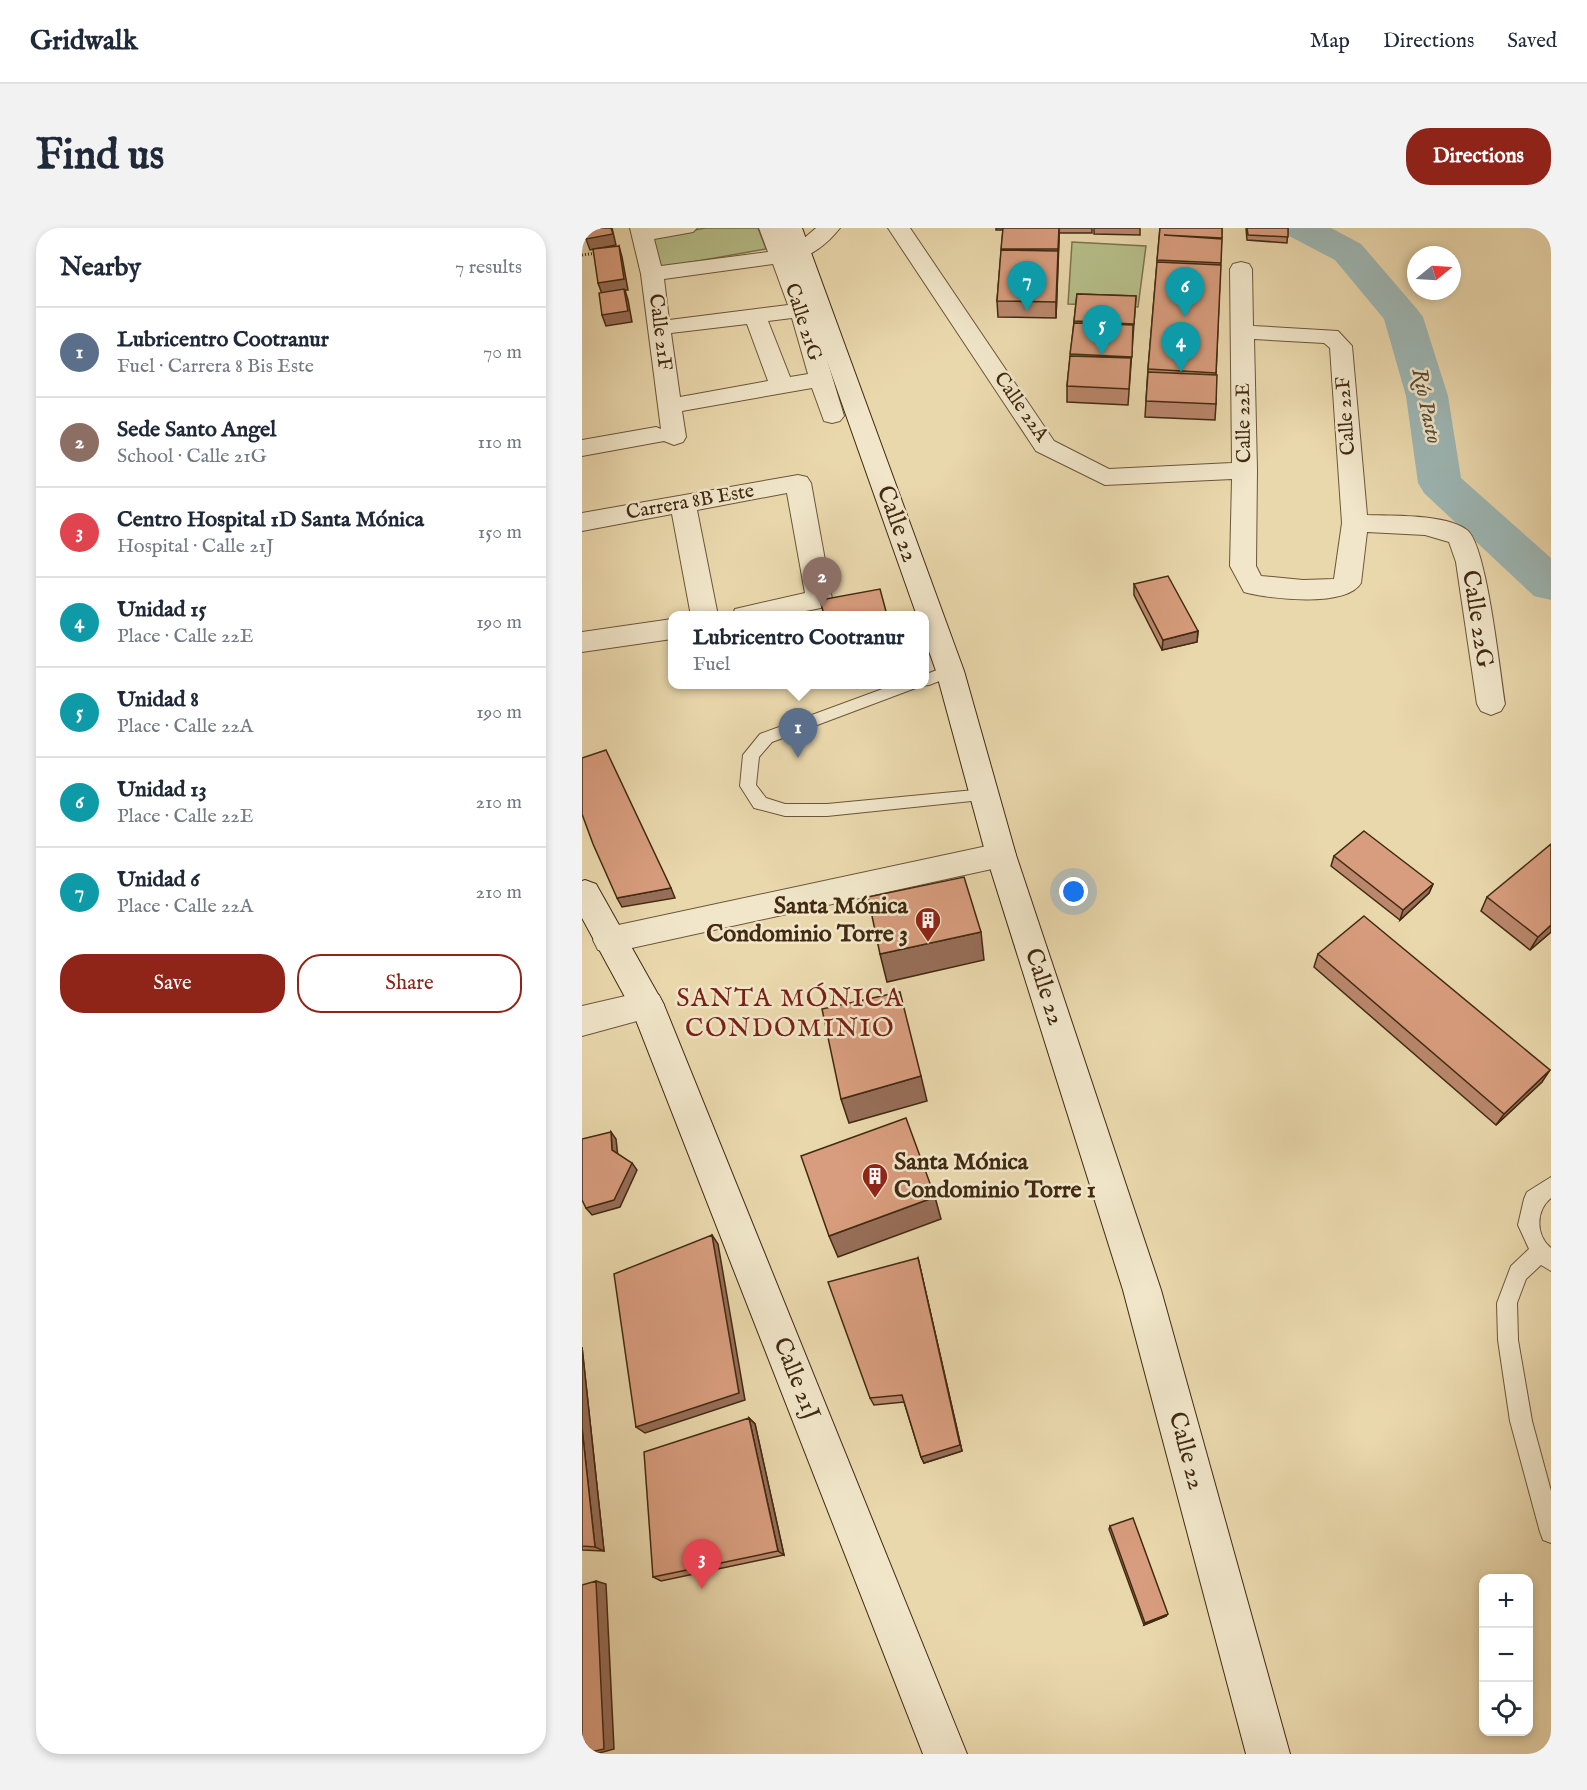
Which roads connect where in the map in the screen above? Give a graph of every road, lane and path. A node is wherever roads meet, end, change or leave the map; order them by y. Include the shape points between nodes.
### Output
1 (686, 228) edge
2 (770, 228) edge
3 (829, 228) edge
4 (899, 228) edge
5 (643, 236) edge
6 (790, 246) edge
7 (582, 255) edge
8 (1240, 269) dead end
9 (652, 274) junction
10 (801, 310) junction
11 (755, 316) junction
12 (659, 328) junction
13 (1242, 332) junction
14 (821, 379) junction
15 (781, 386) junction
16 (669, 406) junction
17 (832, 416) dead end
18 (582, 448) edge
19 (1245, 470) junction
20 (683, 504) junction
21 (582, 522) edge
22 (1355, 522) junction
23 (1344, 587) joint
24 (704, 611) edge
25 (764, 611) edge
26 (915, 611) edge
27 (668, 630) edge
28 (582, 642) edge
29 (929, 653) edge
30 (937, 676) edge
31 (900, 689) edge
32 (1491, 704) dead end
33 (985, 795) junction
34 (1002, 855) junction
35 (583, 890) edge
36 (609, 940) junction
37 (647, 1005) junction
38 (582, 1021) edge
39 (1551, 1186) edge
40 (1545, 1257) edge
41 (1551, 1532) edge
42 (945, 1754) edge
43 (1268, 1754) edge

1 - 5 street
2 - 6 street, Calle 21G
3 - 6 street
4 - 19 street, Calle 22A via 1045,446 1105,477
5 - 7 path
5 - 9 street, Calle 21F
6 - 9 street
6 - 10 street, Calle 21G
6 - 26 street, Calle 22
8 - 13 street, Calle 22E
9 - 12 street, Calle 21F
10 - 11 street
10 - 14 street, Calle 21G
11 - 12 street
11 - 15 street
12 - 16 street, Calle 21F
13 - 19 street, Calle 22E
13 - 22 street, Calle 22F via 1330,336 1341,346
14 - 15 street
14 - 17 street, Calle 21G
15 - 16 street
16 - 18 street, Calle 21F via 665,436
19 - 23 street, Calle 22E via 1243,566 1253,585 1328,590
20 - 21 street, Carrera 8B Este
20 - 24 street
20 - 25 street, Carrera 8B Este via 798,483 819,599
22 - 23 street, Calle 22F via 1348,583
22 - 32 street, Calle 22G via 1444,529 1458,536 1469,562
27 - 28 street
29 - 30 street, Calle 22
30 - 33 street, Calle 22
31 - 33 lane via 766,738 751,755 748,786 760,803 785,810 827,810
33 - 34 street, Calle 22
34 - 36 street
34 - 43 street, Calle 22 via 1142,1290
35 - 36 street, Calle 21J
36 - 37 street, Calle 21J
37 - 38 street
37 - 42 street, Calle 21J
39 - 40 lane via 1534,1199 1528,1225
40 - 41 lane via 1518,1273 1507,1303 1508,1340 1521,1421

